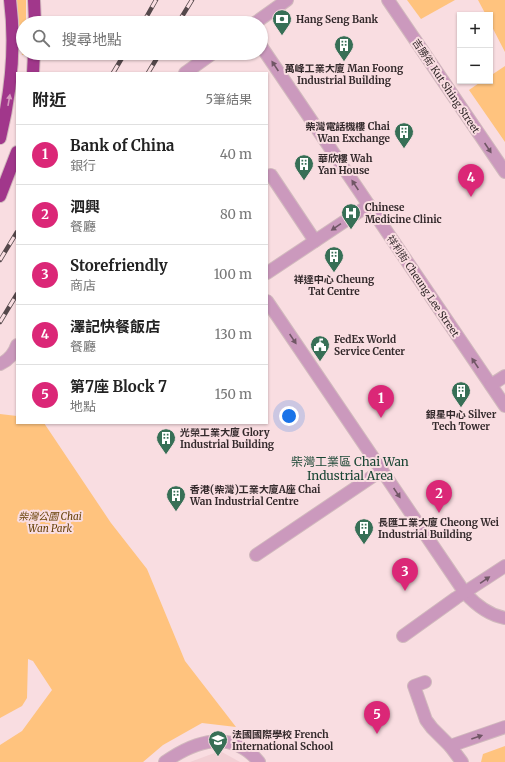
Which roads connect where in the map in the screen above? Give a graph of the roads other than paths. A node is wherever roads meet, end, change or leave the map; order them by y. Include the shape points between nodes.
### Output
1 (10, 0) edge
2 (34, 0) edge
3 (287, 0) edge
4 (388, 0) edge
5 (34, 16) edge
6 (265, 16) edge
7 (268, 56) edge
8 (34, 60) edge
9 (203, 60) edge
10 (33, 72) edge
11 (186, 72) edge
12 (0, 138) edge
13 (16, 155) edge
14 (505, 172) edge
15 (271, 175) dead end
16 (0, 196) edge
17 (369, 205) junction
18 (315, 241) junction
19 (268, 272) edge
20 (268, 306) edge
21 (16, 347) edge
22 (0, 364) edge
23 (505, 376) edge
24 (491, 386) junction
25 (505, 406) edge
26 (382, 470) junction
27 (256, 555) dead end
28 (505, 566) edge
29 (465, 593) junction
30 (503, 615) edge
31 (403, 636) dead end
32 (425, 682) dead end
33 (505, 727) edge
34 (450, 746) junction
35 (165, 762) edge
36 (259, 762) edge
37 (462, 762) edge

12 -> 1 highway via 12,73
2 - 5 highway
3 - 6 street
4 -> 14 street, 吉勝街 Kut Shing Street
17 -> 7 street, 祥利街 Cheung Lee Street
8 - 10 highway
9 - 11 street
13 - 16 highway
15 - 18 street
17 -> 18 street
24 -> 17 street, 祥利街 Cheung Lee Street
18 - 19 street
20 -> 26 street
21 - 22 street via 9,359
23 - 24 street
24 - 25 street, 祥利街 Cheung Lee Street
26 - 27 street
26 -> 29 street
29 -> 28 street
29 - 30 street via 487,612
29 - 31 street
32 - 34 street via 414,686 422,712 432,728
34 -> 33 street
34 - 37 street
35 - 36 street via 190,747 222,741 238,744

